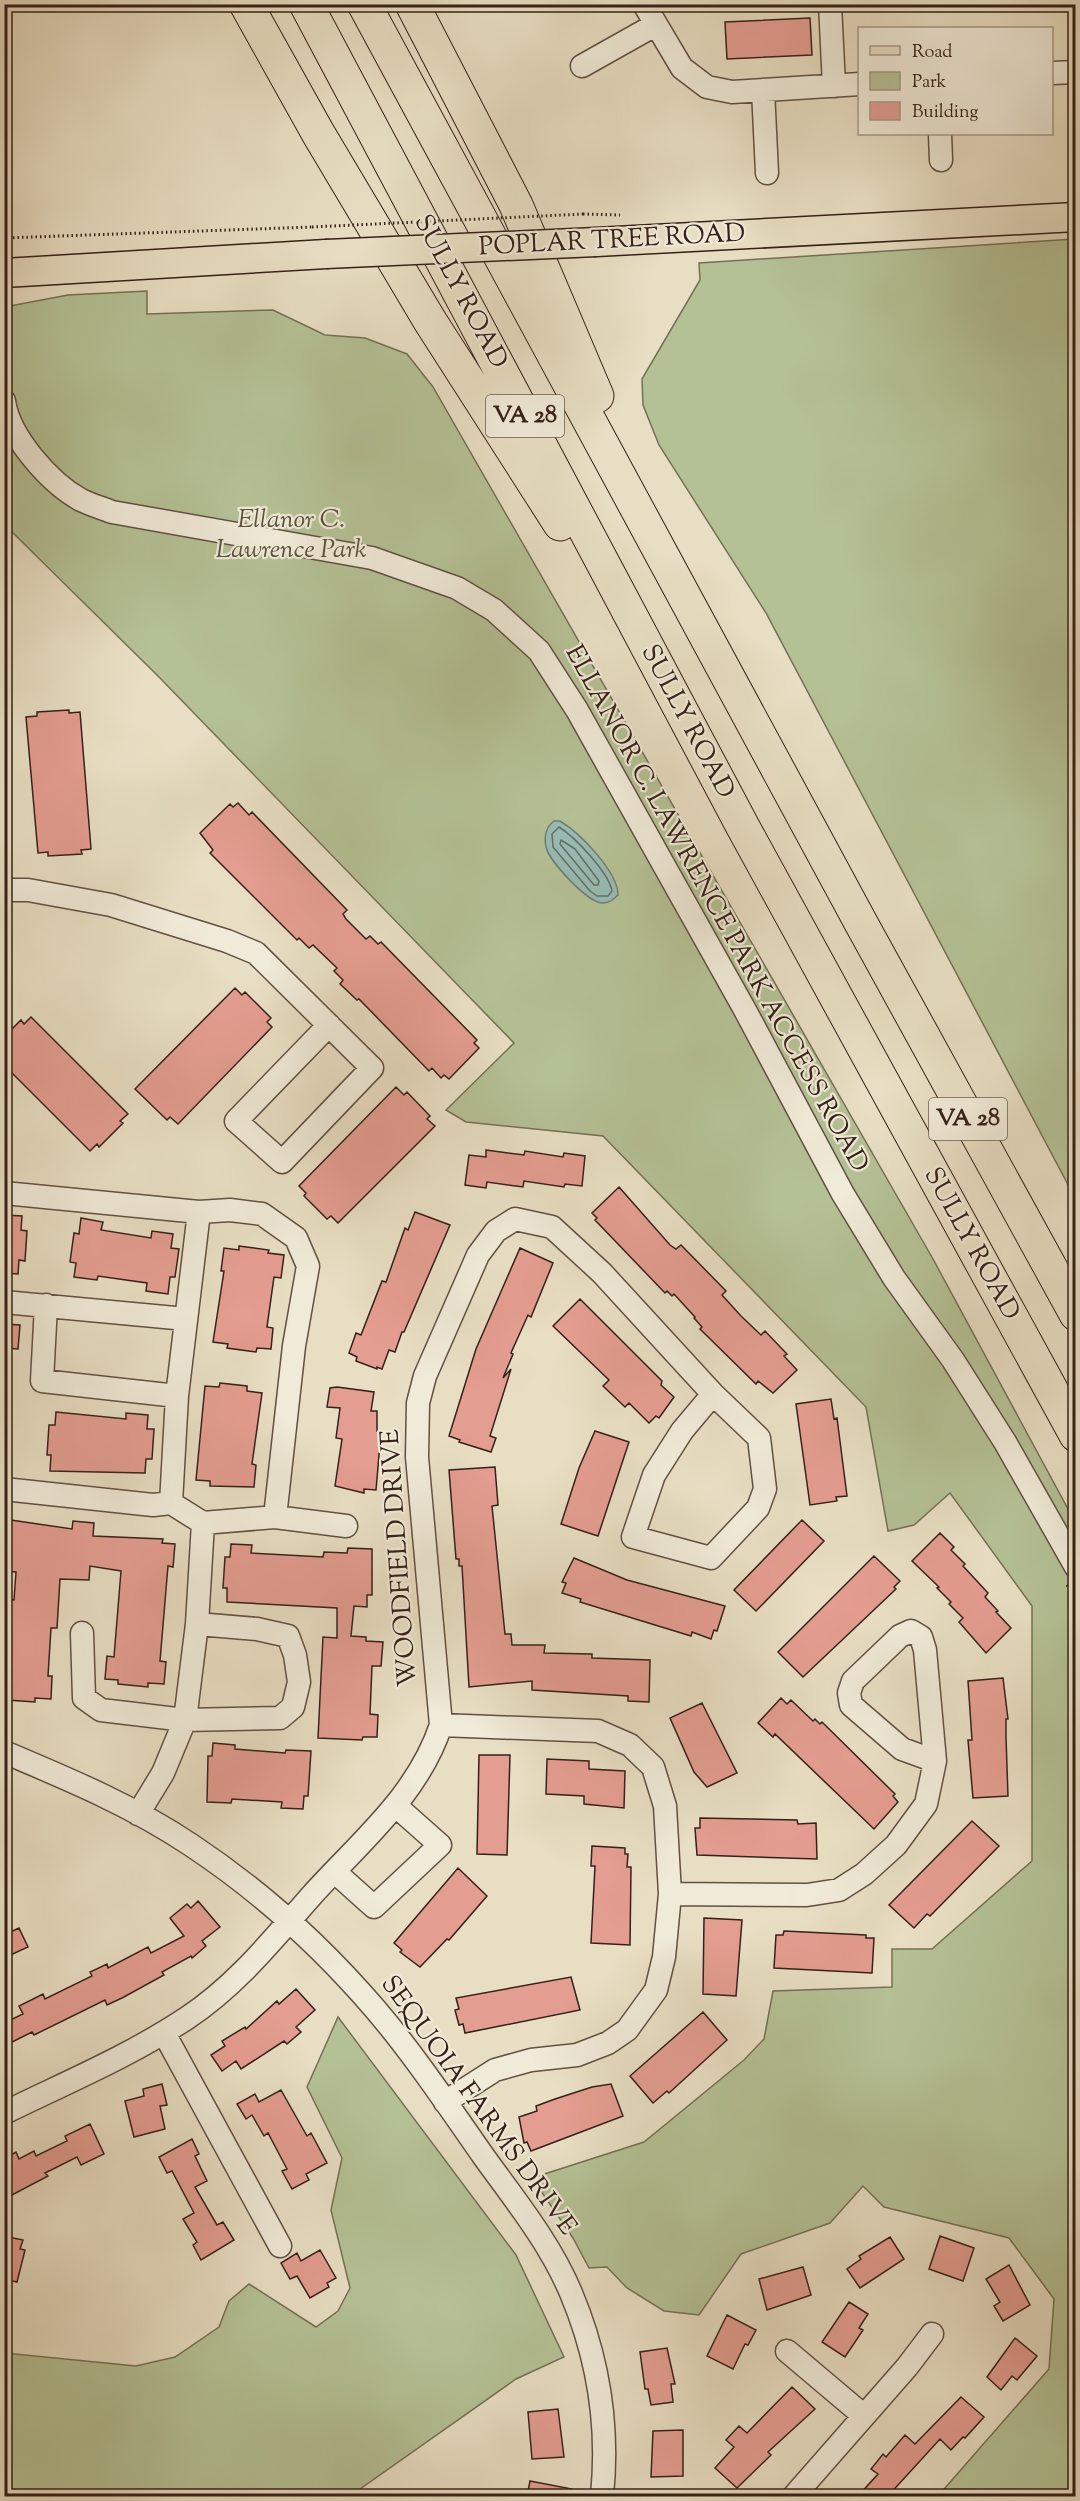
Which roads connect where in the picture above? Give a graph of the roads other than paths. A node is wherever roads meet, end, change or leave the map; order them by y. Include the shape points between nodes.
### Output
1 (246, 4) edge
2 (306, 4) edge
3 (364, 4) edge
4 (412, 4) edge
5 (644, 4) edge
6 (830, 4) edge
7 (655, 24) junction
8 (582, 66) dead end
9 (1076, 72) edge
10 (1053, 73) edge
11 (858, 84) edge
12 (834, 86) junction
13 (763, 90) junction
14 (940, 135) edge
15 (941, 160) dead end
16 (767, 172) dead end
17 (1076, 217) edge
18 (4, 273) edge
19 (4, 401) edge
20 (731, 683) junction
21 (743, 827) junction
22 (4, 890) edge
23 (329, 1025) junction
24 (4, 1193) edge
25 (199, 1212) junction
26 (4, 1302) edge
27 (46, 1305) junction
28 (1076, 1314) edge
29 (186, 1319) junction
30 (713, 1394) junction
31 (177, 1396) junction
32 (1076, 1435) edge
33 (4, 1489) edge
34 (171, 1503) junction
35 (275, 1517) junction
36 (203, 1523) junction
37 (346, 1526) dead end
38 (1070, 1574) edge
39 (196, 1624) junction
40 (82, 1634) dead end
41 (185, 1720) junction
42 (441, 1725) junction
43 (4, 1752) edge
44 (935, 1761) junction
45 (396, 1806) junction
46 (138, 1814) junction
47 (335, 1872) junction
48 (670, 1894) junction
49 (290, 1922) junction
50 (164, 2033) junction
51 (445, 2102) junction
52 (4, 2113) edge
53 (280, 2246) dead end
54 (932, 2334) dead end
55 (787, 2351) dead end
56 (864, 2416) junction
57 (602, 2496) edge
58 (794, 2496) edge

1 - 21 highway via 430,321 536,484
2 - 21 highway, SULLY ROAD / VA 28
3 - 20 highway, SULLY ROAD / VA 28
4 - 20 highway via 516,206 613,434
5 - 7 street
6 - 12 street
7 - 8 street
7 - 13 street via 675,59 698,82 732,92
9 - 10 street
11 - 12 street
12 - 13 street
13 - 16 street
14 - 15 street
17 - 18 main road, POPLAR TREE ROAD, bridge
19 - 38 street, ELLANOR C. LAWRENCE PARK ACCESS ROAD via 31,455 42,469 81,500 112,512 372,558 410,570 457,588 494,610 539,651 578,710 843,1194 894,1278 1005,1442
20 - 28 highway, SULLY ROAD / VA 28
21 - 32 highway, SULLY ROAD / VA 28
22 - 23 street via 28,890 111,905 237,945 256,953
23 - 23 street via 236,1121 282,1162 372,1068
24 - 25 street
25 - 29 street
25 - 35 street via 230,1210 262,1215 296,1238 308,1266 294,1346
26 - 27 street
27 - 29 street
27 - 31 street via 42,1381
29 - 31 street
30 - 30 street, WOODFIELD DRIVE via 682,1431 654,1475 633,1537 711,1558 759,1508 765,1489 759,1438
30 - 42 street, WOODFIELD DRIVE via 602,1272 552,1227 515,1218 496,1231 478,1255 425,1376 418,1403 417,1457
31 - 34 street
33 - 34 street via 153,1505
34 - 36 street
35 - 36 street
35 - 37 street
36 - 39 street
39 - 41 street
39 - 41 street via 288,1636 299,1682 293,1707 280,1718
40 - 41 street via 84,1698 101,1710
41 - 46 street via 163,1773
42 - 45 street, WOODFIELD DRIVE via 432,1752
42 - 48 street via 598,1731 630,1745 653,1767 665,1806
43 - 46 street, SEQUOIA FARMS DRIVE
44 - 44 street via 902,1749 851,1705 853,1681 900,1636 911,1631 921,1637 925,1650
44 - 48 street via 926,1804 896,1845 839,1890 807,1895
45 - 47 street, WOODFIELD DRIVE
45 - 47 street via 440,1845 374,1907
46 - 49 street, SEQUOIA FARMS DRIVE via 191,1845
47 - 49 street, WOODFIELD DRIVE
48 - 51 street via 664,1957 656,1990 627,2030 578,2055 531,2060 495,2070
49 - 50 street, WOODFIELD DRIVE via 217,1996
49 - 51 street, SEQUOIA FARMS DRIVE via 377,2011
50 - 52 street, WOODFIELD DRIVE
50 - 53 street
51 - 57 street, SEQUOIA FARMS DRIVE via 544,2241 571,2292 594,2362 601,2402
54 - 56 street
55 - 56 street
56 - 58 street

